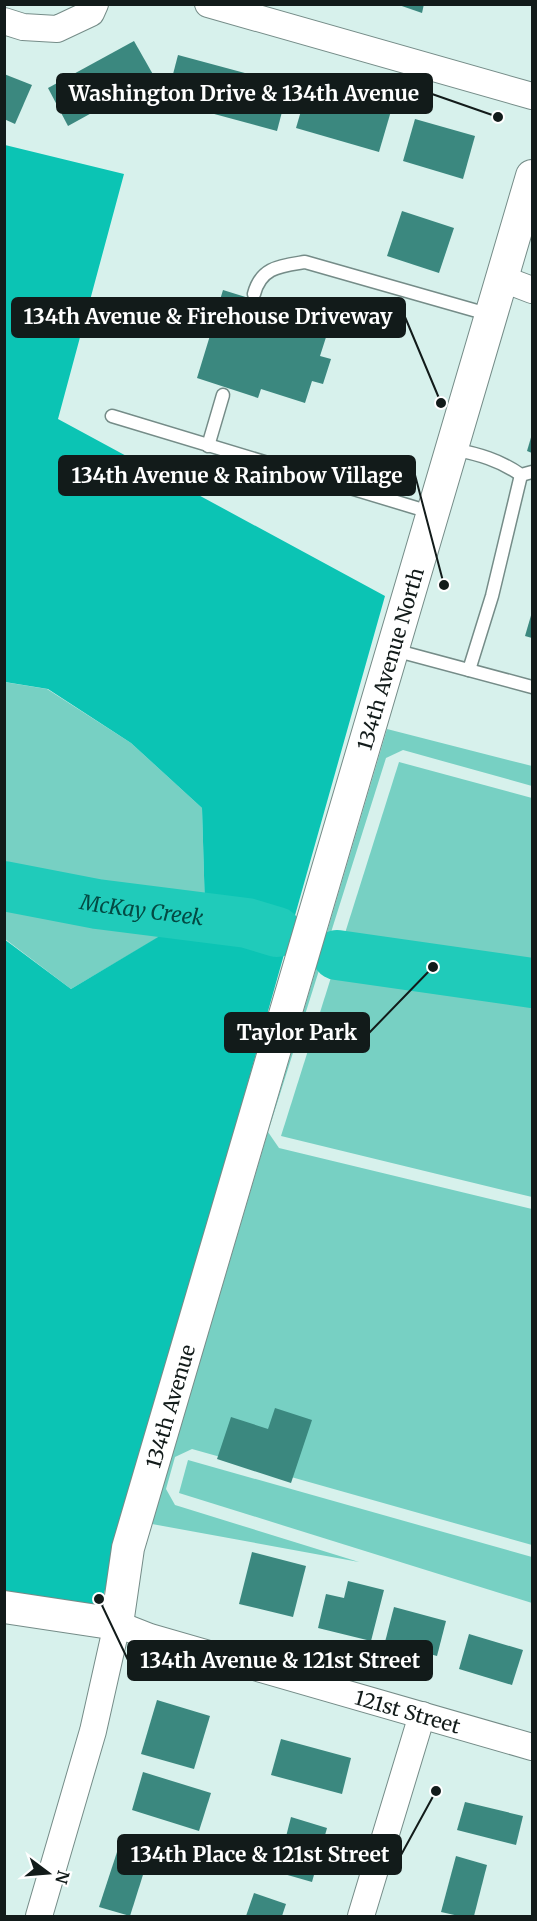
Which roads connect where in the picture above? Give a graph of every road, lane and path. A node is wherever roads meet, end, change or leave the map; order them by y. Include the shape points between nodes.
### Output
1 (96, 4) edge
2 (208, 4) edge
3 (4, 21) edge
4 (532, 96) edge
5 (532, 176) edge
6 (503, 279) junction
7 (532, 290) edge
8 (254, 294) dead end
9 (492, 315) junction
10 (223, 395) dead end
11 (112, 416) dead end
12 (208, 446) junction
13 (453, 449) junction
14 (527, 474) edge
15 (434, 513) junction
16 (394, 650) junction
17 (469, 670) junction
18 (532, 687) edge
19 (321, 900) joint
20 (4, 1606) edge
21 (117, 1624) junction
22 (422, 1715) junction
23 (532, 1747) edge
24 (39, 1917) edge
25 (362, 1917) edge

1 - 3 street via 91,13 57,29 23,27
2 - 4 street
5 - 6 street, 134th Avenue North
6 - 7 street
6 - 9 street, 134th Avenue North
8 - 9 lane via 265,273 304,262
9 - 13 street, 134th Avenue North
10 - 12 lane
11 - 12 lane
12 - 15 lane
13 - 14 lane via 483,455
13 - 15 street, 134th Avenue North
14 - 17 lane
15 - 16 street, 134th Avenue North
16 - 17 lane
16 - 19 street, 134th Avenue North
17 - 18 lane
19 - 21 street, 134th Avenue via 128,1548
20 - 21 street, 121st Street
21 - 22 street, 121st Street via 150,1637
21 - 24 street, 134th Avenue via 93,1731
22 - 23 street, 121st Street
22 - 25 street

